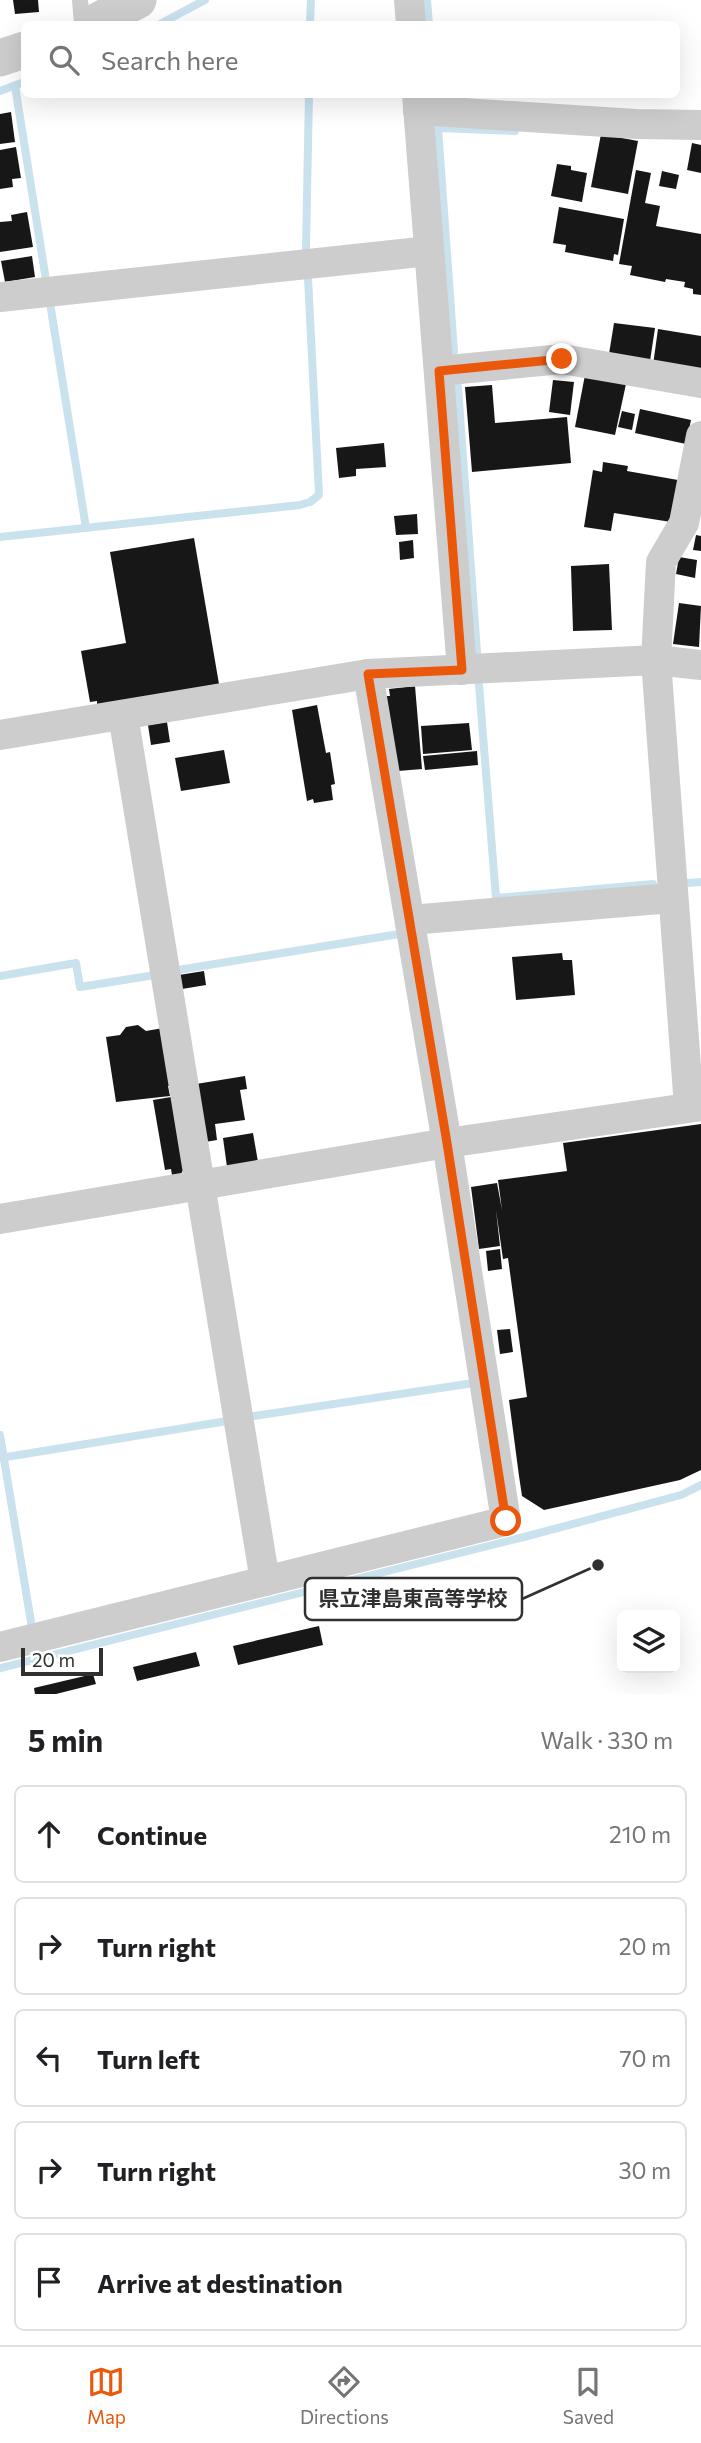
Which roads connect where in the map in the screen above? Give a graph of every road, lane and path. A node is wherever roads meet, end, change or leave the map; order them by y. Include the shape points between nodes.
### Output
1 (80, 0) edge
2 (138, 0) edge
3 (410, 0) edge
4 (82, 21) edge
5 (98, 21) edge
6 (411, 21) edge
7 (21, 51) edge
8 (0, 58) edge
9 (417, 102) edge
10 (701, 125) edge
11 (429, 251) junction
12 (0, 297) edge
13 (439, 371) junction
14 (701, 383) edge
15 (701, 437) edge
16 (656, 660) junction
17 (701, 665) edge
18 (462, 670) junction
19 (368, 674) junction
20 (124, 715) junction
21 (0, 735) edge
22 (673, 898) junction
23 (410, 920) junction
24 (695, 1106) edge
25 (447, 1143) junction
26 (200, 1186) junction
27 (0, 1219) edge
28 (265, 1581) junction
29 (0, 1647) edge

1 - 4 lane
2 - 5 street
3 - 6 street
7 - 8 street
9 - 10 street via 636,124
9 - 11 street
11 - 12 street
11 - 13 street
13 - 14 street via 562,359
13 - 18 street
15 - 16 street via 684,523 661,562
16 - 17 street
16 - 18 street
16 - 22 street
18 - 19 street
19 - 20 street
19 - 23 street
20 - 21 street
20 - 26 street
22 - 23 street
22 - 24 street
23 - 25 street
24 - 25 street
25 - 26 street
25 - 28 street via 506,1521
26 - 27 street
26 - 28 street
28 - 29 street

